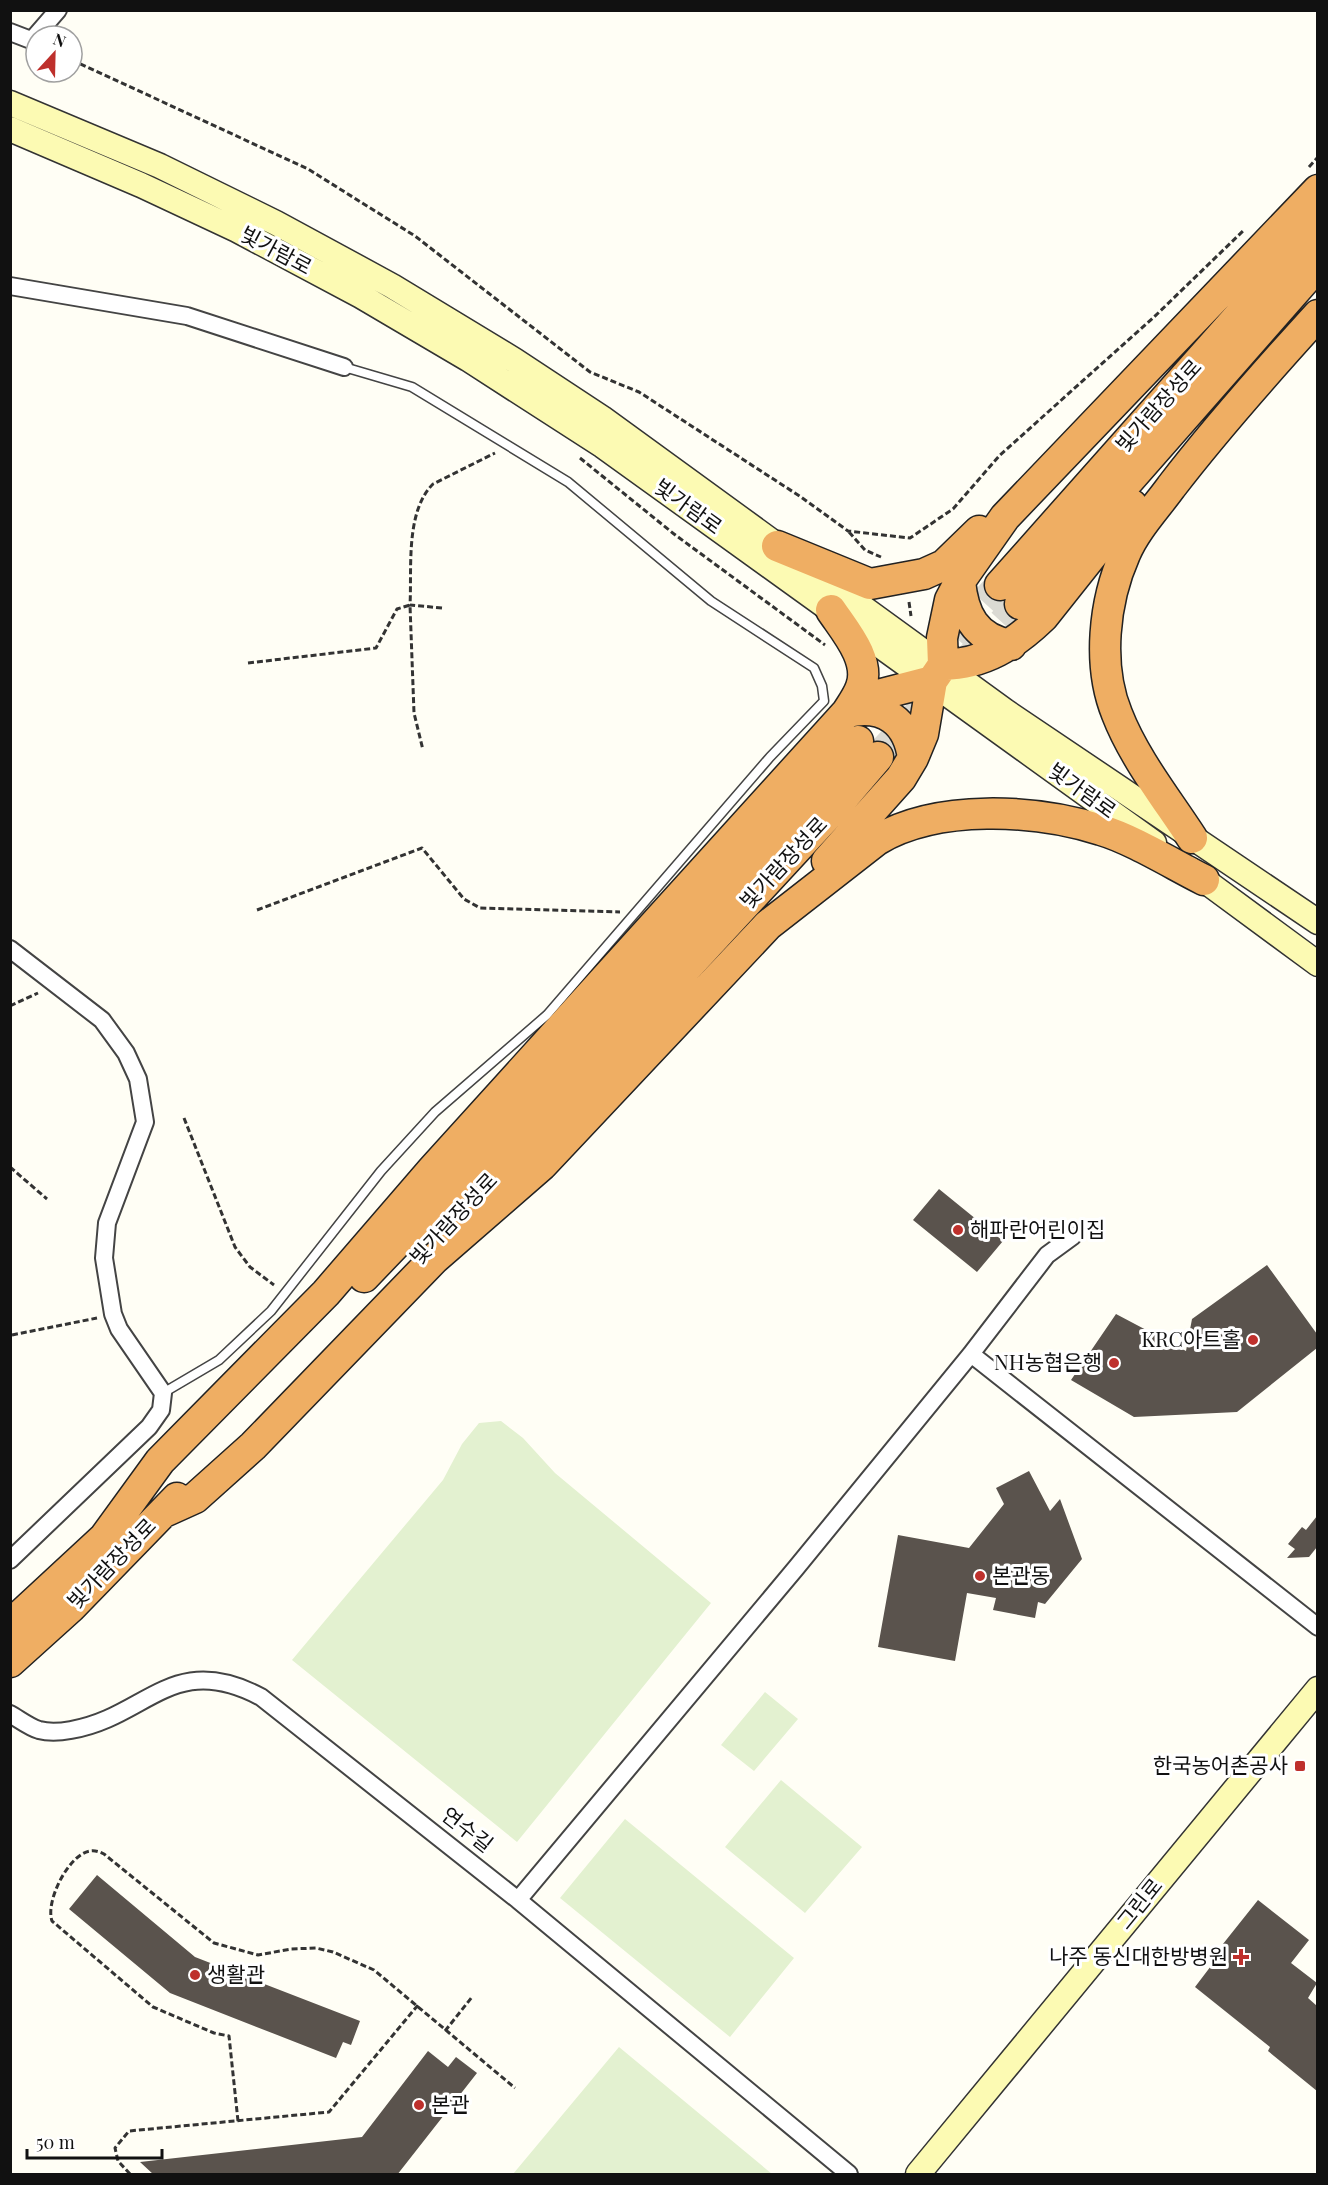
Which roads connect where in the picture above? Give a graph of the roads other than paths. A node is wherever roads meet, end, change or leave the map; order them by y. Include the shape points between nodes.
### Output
1 (58, 10) edge
2 (47, 24) edge
3 (10, 103) edge
4 (10, 129) edge
5 (1313, 179) edge
6 (1317, 227) edge
7 (1317, 265) edge
8 (10, 286) edge
9 (1317, 315) edge
10 (344, 367) joint
11 (1209, 438) junction
12 (1005, 517) junction
13 (777, 546) junction
14 (960, 581) junction
15 (831, 610) junction
16 (1011, 645) junction
17 (938, 673) junction
18 (847, 712) junction
19 (914, 758) junction
20 (1192, 838) junction
21 (1204, 880) junction
22 (1317, 922) edge
23 (768, 925) junction
24 (10, 950) edge
25 (1317, 964) edge
26 (1073, 1236) dead end
27 (971, 1354) junction
28 (163, 1393) junction
29 (164, 1512) junction
30 (104, 1538) junction
31 (10, 1560) edge
32 (10, 1624) edge
33 (1317, 1627) edge
34 (10, 1662) edge
35 (1317, 1689) edge
36 (10, 1714) edge
37 (518, 1900) junction
38 (849, 2175) edge
39 (918, 2175) edge

1 - 2 street
3 - 13 main road, 빛가람로 via 160,166 392,286 602,418
4 - 15 main road, 빛가람로 via 141,184 361,296 603,446
5 - 12 highway
6 - 7 highway, 빛가람장성로 via 1010,595
8 - 10 street via 187,316
9 - 11 highway
10 - 28 lane via 412,387 568,482 711,601 814,668 824,701 770,757 547,1014 435,1112 381,1171 284,1295 219,1360
11 - 16 highway via 1129,507 1043,617
11 - 20 highway via 1125,553 1104,631 1116,712 1134,748
12 - 13 highway via 987,524 944,565 906,578 870,584
12 - 14 highway
13 - 17 main road, 빛가람로 via 904,638
14 - 16 highway via 966,613 975,627 996,642
14 - 17 highway via 944,623
15 - 17 main road, 빛가람로
15 - 18 highway via 859,656 864,674
16 - 17 highway via 997,654
17 - 18 highway via 878,695
17 - 19 highway
17 - 20 main road, 빛가람로
17 - 21 main road, 빛가람로
18 - 19 highway via 866,708 891,717 908,735
18 - 30 highway via 433,1169 326,1293 160,1461
19 - 23 highway via 901,778
20 - 22 main road, 빛가람로
21 - 23 highway via 1102,830 1034,816 955,814 893,831 876,840
21 - 25 main road, 빛가람로
23 - 29 highway via 542,1165 434,1260 253,1446 195,1498
24 - 28 street via 102,1020 126,1053 138,1079 145,1122 107,1223 104,1258 119,1329
26 - 27 street via 1047,1255
27 - 33 street
27 - 37 street
28 - 31 street via 161,1410 149,1427
29 - 30 highway, 빛가람장성로 via 219,1454 272,1407 514,1155 837,805 868,749 343,1300
29 - 34 highway, 빛가람장성로 via 71,1607
30 - 32 highway, 빛가람장성로
35 - 39 main road, 그린로
36 - 37 street, 연수길 via 37,1729 54,1732 96,1724 162,1689 188,1681 243,1687 261,1697
37 - 38 street, 연수길

